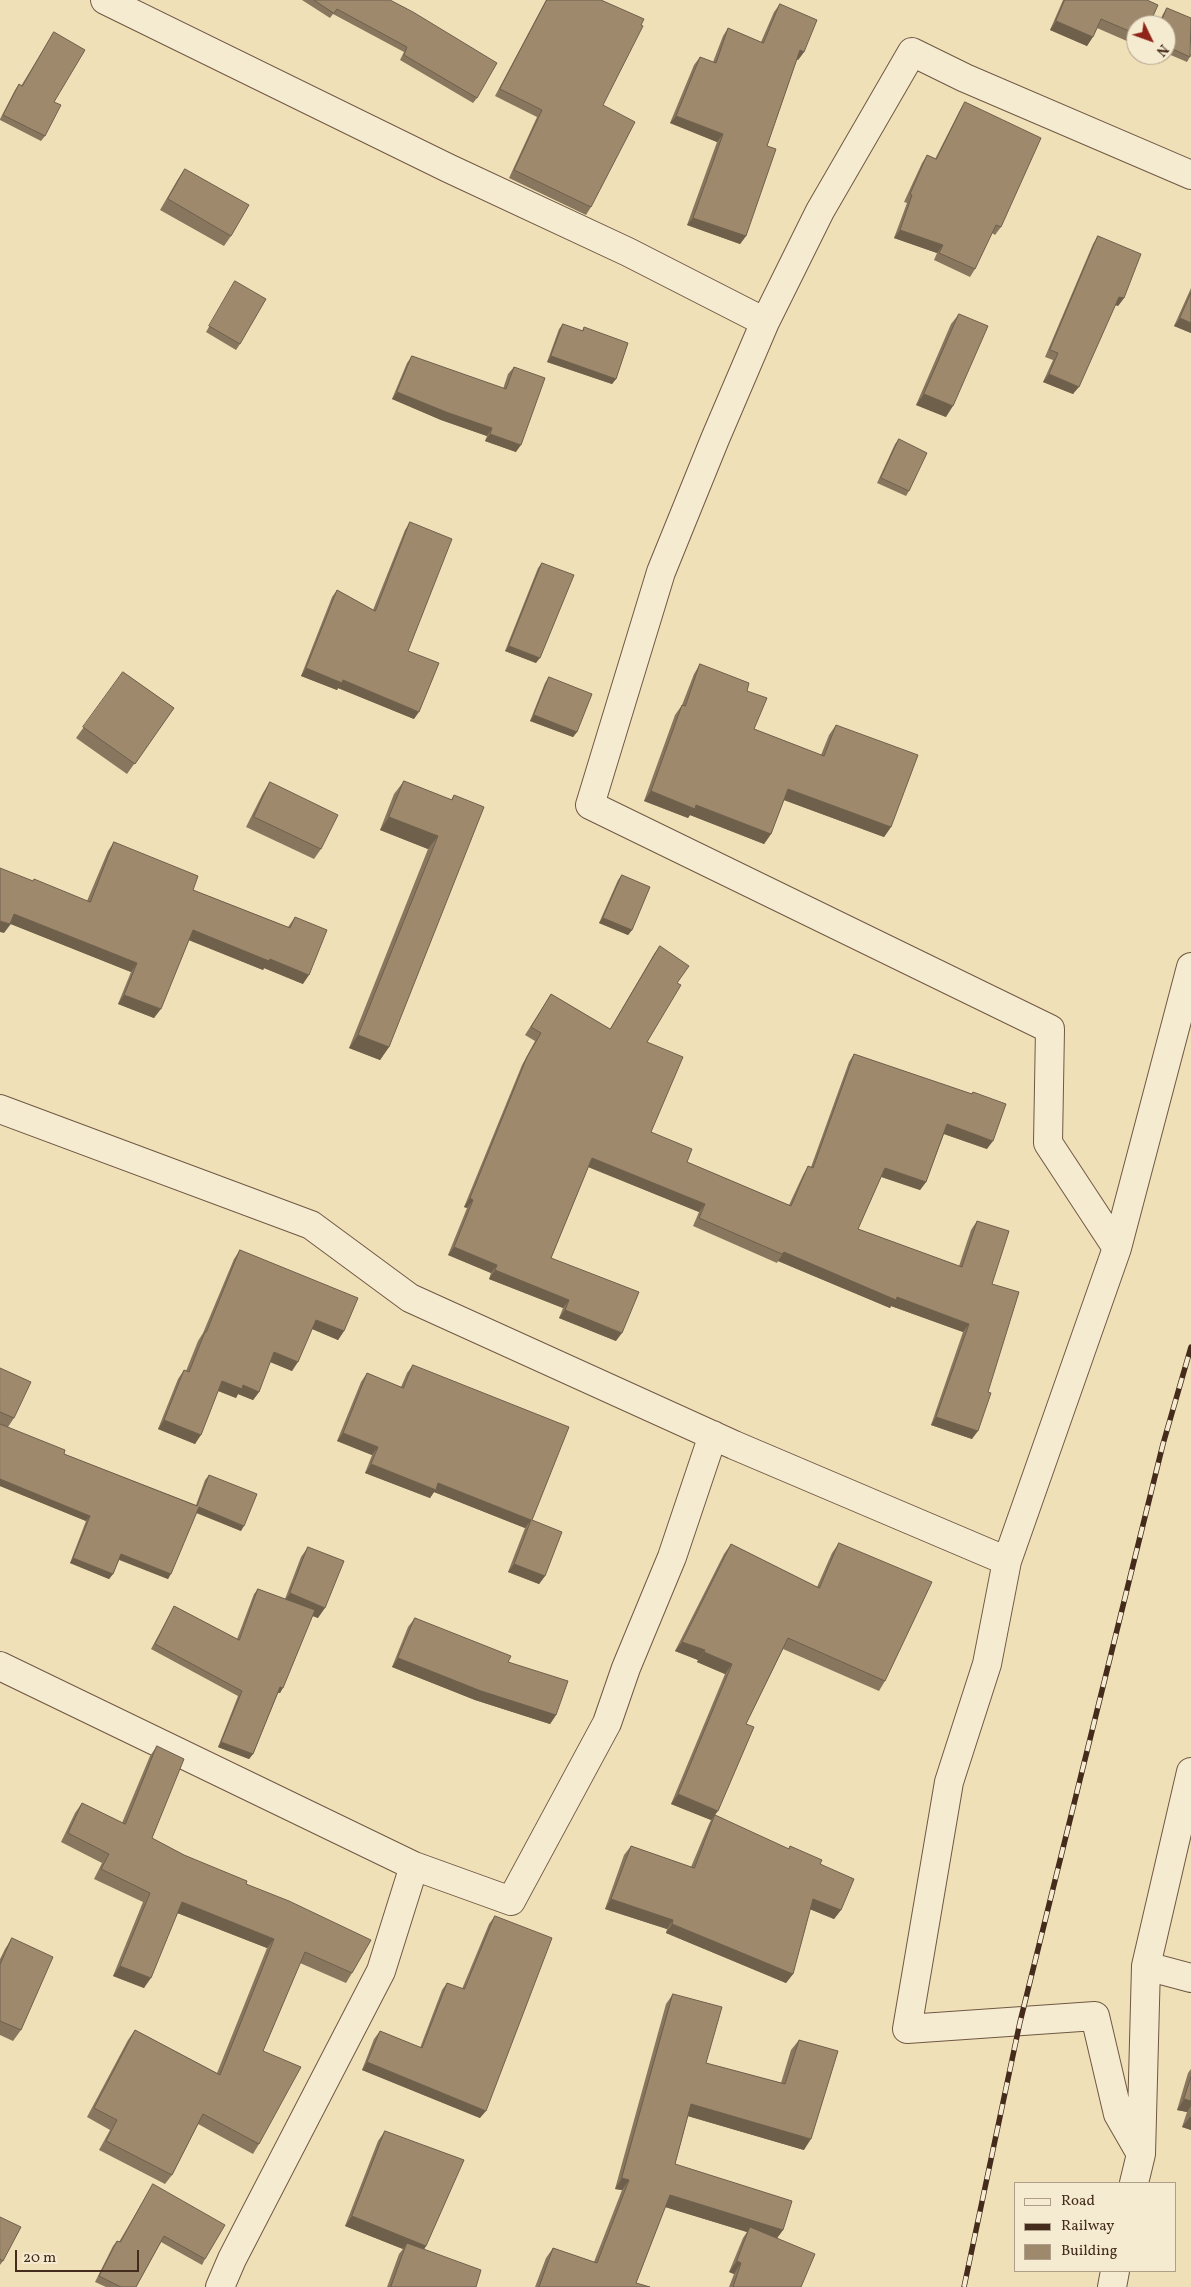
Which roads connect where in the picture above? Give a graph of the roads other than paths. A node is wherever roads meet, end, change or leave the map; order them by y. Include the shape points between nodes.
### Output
1 (105, 0) edge
2 (1191, 175) edge
3 (765, 322) junction
4 (1191, 967) edge
5 (0, 1110) edge
6 (1117, 1248) junction
7 (713, 1435) junction
8 (1007, 1561) junction
9 (0, 1666) edge
10 (1191, 1772) edge
11 (414, 1866) junction
12 (1146, 1966) junction
13 (1191, 1978) edge
14 (1140, 2154) junction
15 (1134, 2182) edge
16 (1115, 2272) edge
17 (220, 2287) edge
18 (1112, 2287) edge

1 - 3 street via 439,164 628,252
2 - 3 street via 912,52 820,211
3 - 6 street via 661,572 590,805 1050,1029 1048,1142
4 - 6 street
5 - 7 street via 311,1225 410,1298
6 - 8 street
7 - 8 street
7 - 11 street via 672,1557 626,1668 608,1723 511,1901
8 - 14 street via 987,1664 949,1782 907,2029 1095,2016 1118,2114
9 - 11 street
10 - 12 street
11 - 17 street via 381,1971
12 - 13 street
12 - 14 street
14 - 15 street
16 - 18 street

